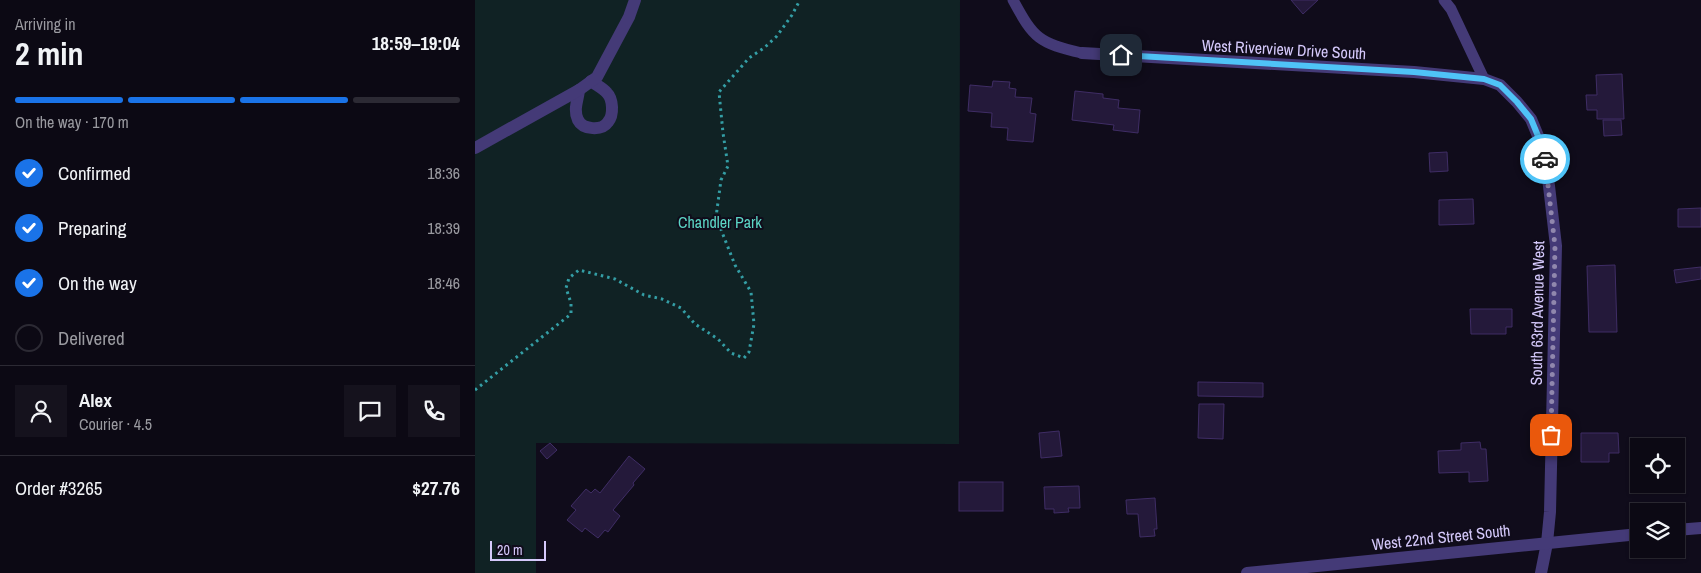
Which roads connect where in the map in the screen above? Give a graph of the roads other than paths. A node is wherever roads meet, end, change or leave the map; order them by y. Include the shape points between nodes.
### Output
1 (635, 0) edge
2 (1013, 0) edge
3 (1444, 0) edge
4 (1082, 53) joint
5 (1484, 79) junction
6 (591, 81) junction
7 (579, 90) junction
8 (475, 148) edge
9 (1701, 528) edge
10 (1685, 529) edge
11 (1630, 535) edge
12 (1547, 543) junction
13 (1247, 573) edge
14 (1541, 573) edge

1 - 6 street via 606,62
2 - 4 lane via 1028,28 1039,38 1053,46
3 - 5 lane
4 - 5 street, West Riverview Drive South
5 - 12 street, South 63rd Avenue West via 1500,85 1531,119 1543,148 1549,186 1555,246
6 - 7 street
6 - 7 street via 607,92 611,100 609,122 604,126 592,129 578,120 575,107
7 - 8 street
9 - 10 street
11 - 12 street, West 22nd Street South
12 - 13 street, West 22nd Street South
12 - 14 street, South 63rd Avenue West

